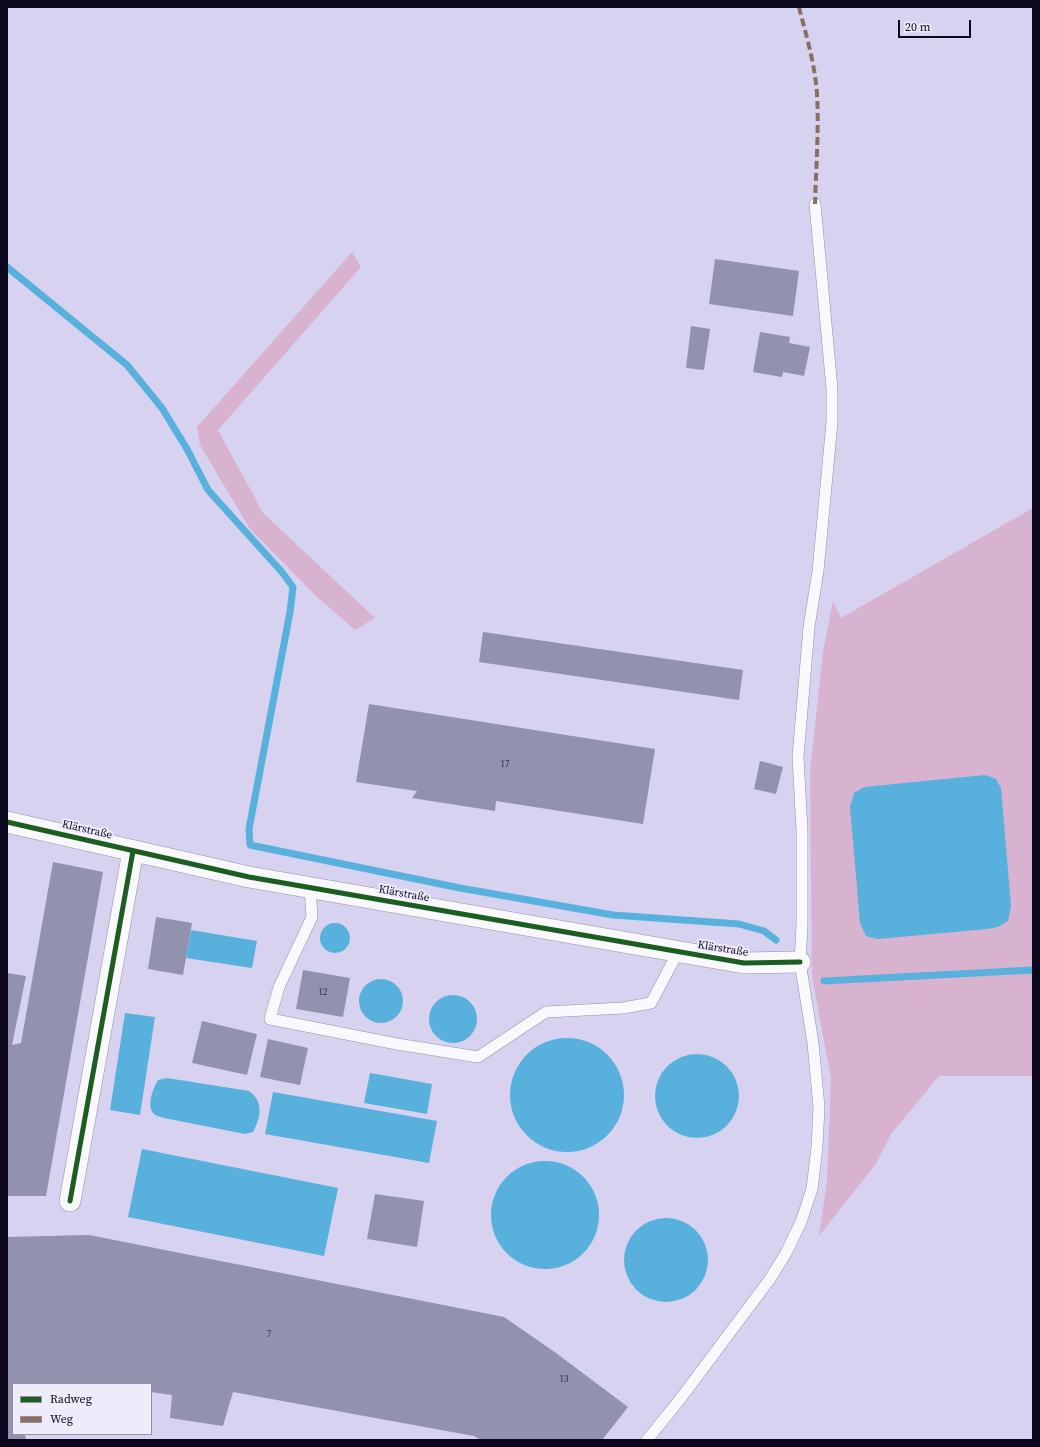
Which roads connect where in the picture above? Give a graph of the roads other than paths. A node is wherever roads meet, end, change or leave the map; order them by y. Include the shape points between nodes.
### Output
1 (815, 204) dead end
2 (7, 822) edge
3 (133, 851) junction
4 (310, 888) junction
5 (678, 952) junction
6 (800, 962) junction
7 (70, 1201) dead end
8 (647, 1440) edge

1 - 6 lane via 832,389 832,422 818,571 809,626 798,757 802,831
2 - 3 street, Klärstraße
3 - 4 street, Klärstraße
3 - 7 street
4 - 5 street, Klärstraße
4 - 5 lane via 312,917 279,987 270,1019 397,1044 478,1057 546,1012 623,1008 651,1003
5 - 6 street, Klärstraße via 744,963
6 - 8 lane via 813,1042 819,1106 812,1189 801,1222 770,1279

